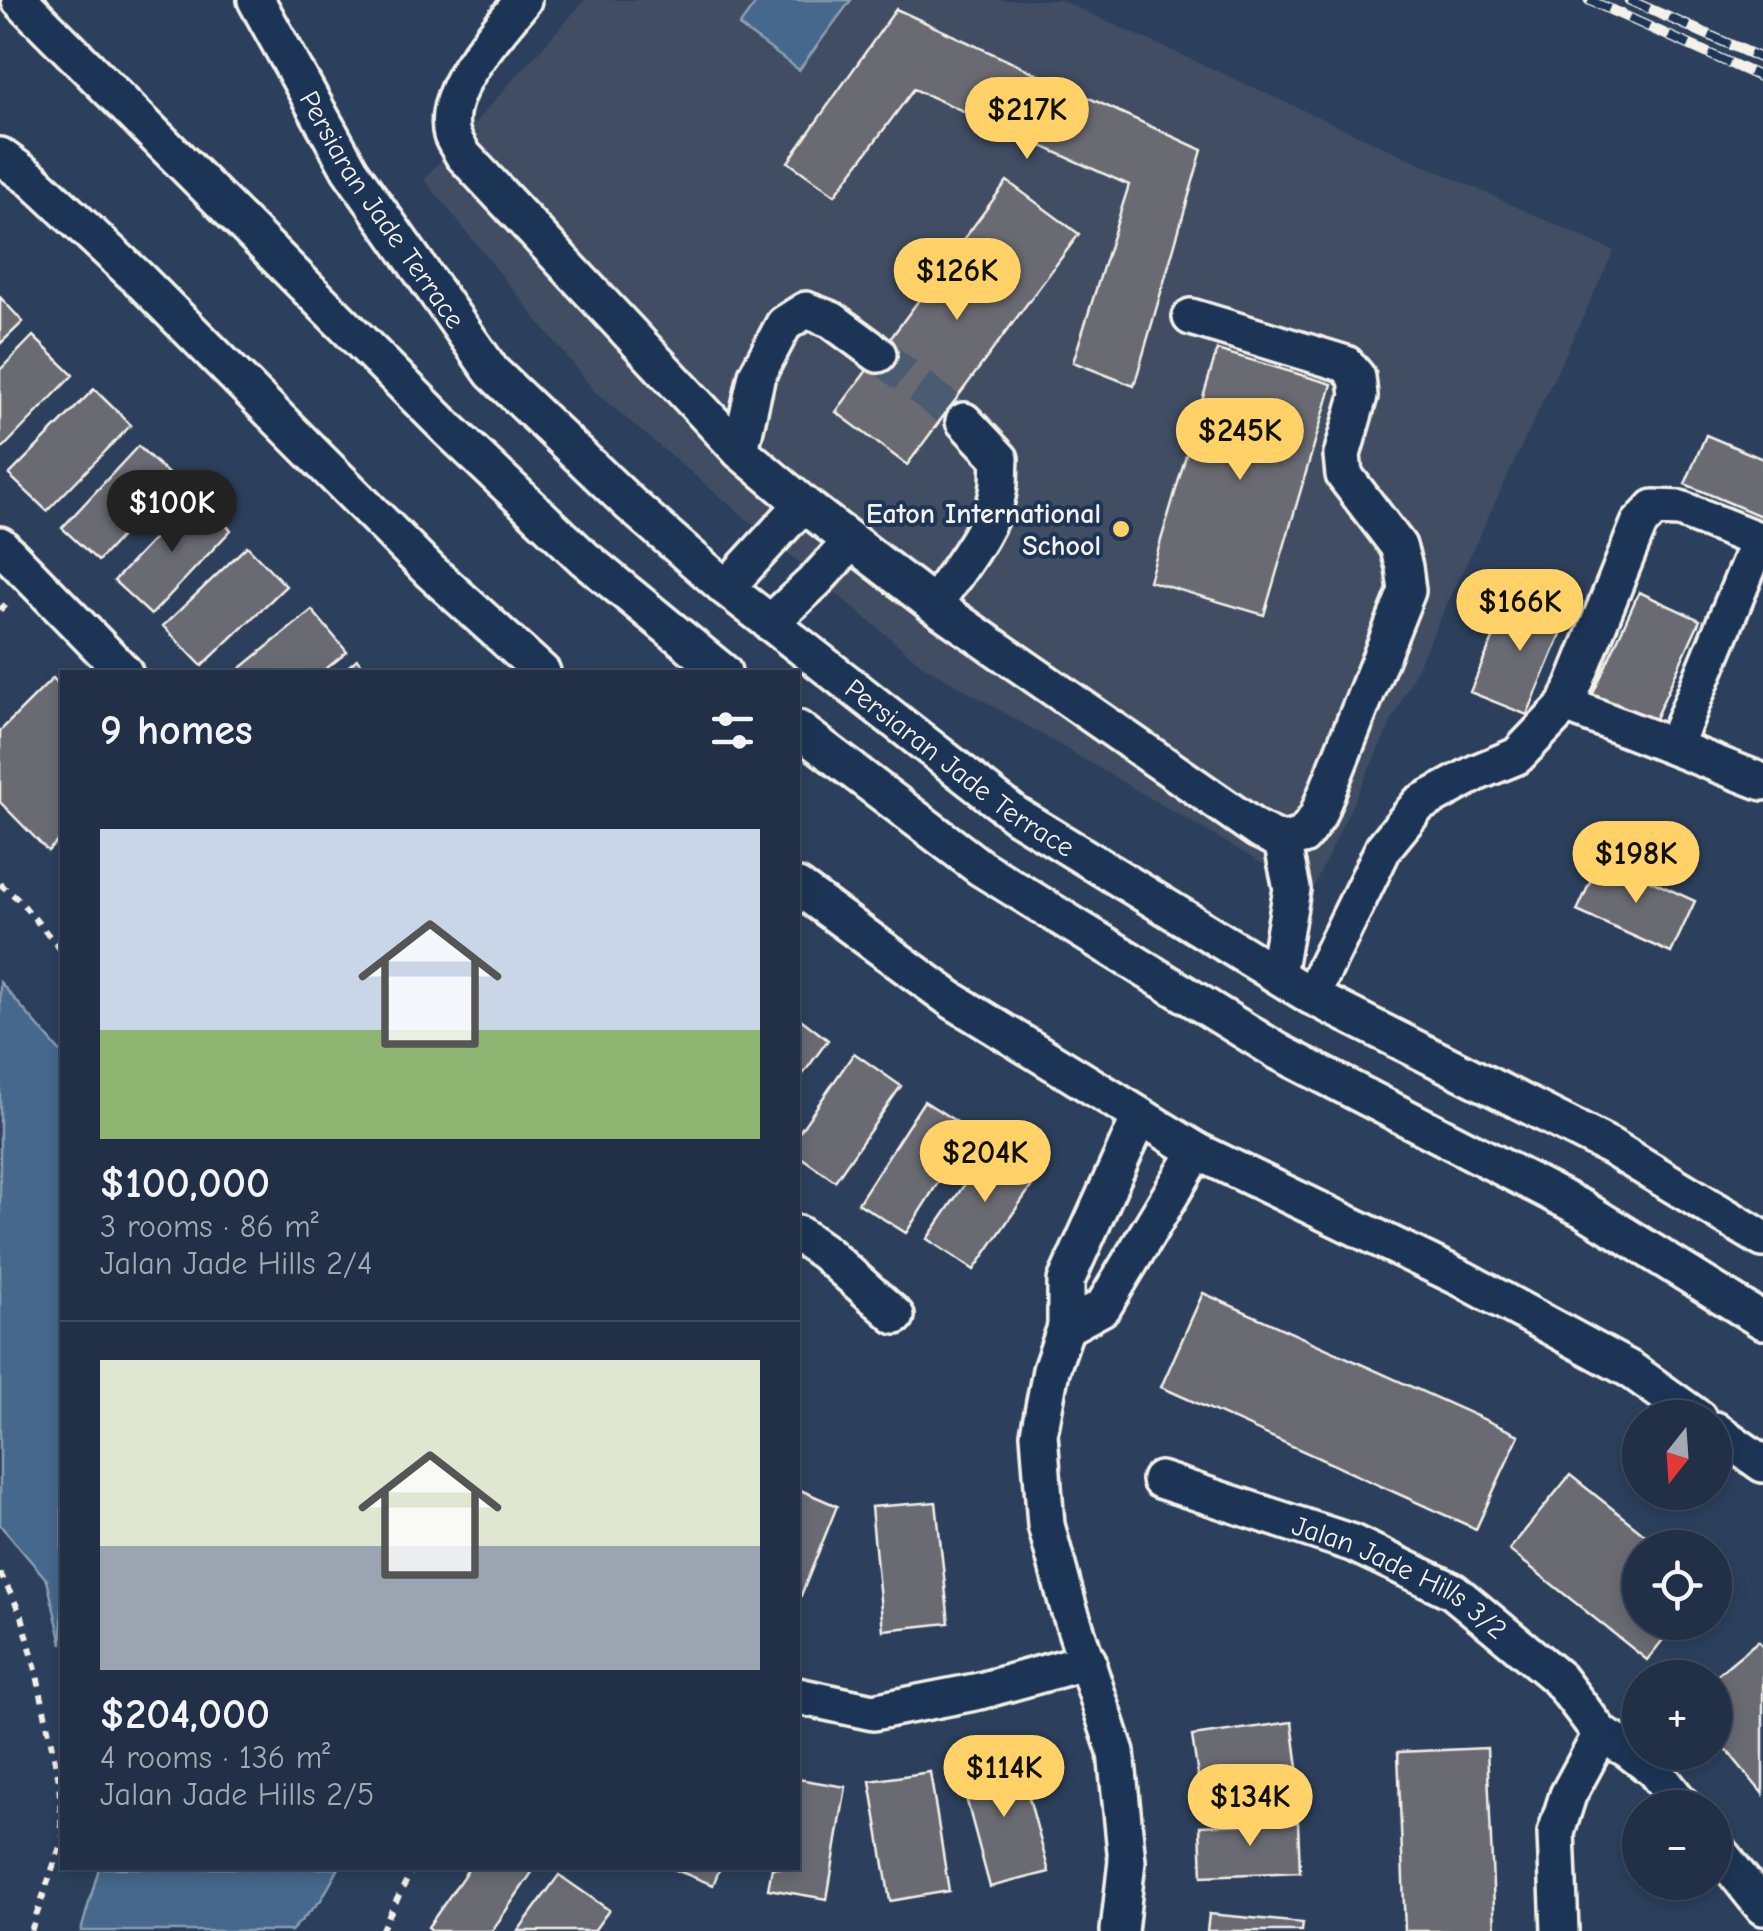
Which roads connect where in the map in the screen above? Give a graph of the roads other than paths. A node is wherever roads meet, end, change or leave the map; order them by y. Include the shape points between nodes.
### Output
1 (20, 0) edge
2 (256, 0) edge
3 (523, 0) edge
4 (0, 156) edge
5 (1192, 317) dead end
6 (878, 354) tunnel mouth
7 (964, 422) tunnel mouth
8 (740, 451) junction
9 (803, 504) junction
10 (1761, 541) edge
11 (851, 542) junction
12 (0, 545) edge
13 (726, 588) junction
14 (934, 605) junction
15 (770, 623) junction
16 (122, 670) edge
17 (540, 670) edge
18 (721, 670) edge
19 (1566, 705) junction
20 (800, 731) edge
21 (1674, 746) junction
22 (1763, 782) edge
23 (1282, 841) junction
24 (800, 888) edge
25 (1277, 975) junction
26 (1311, 996) junction
27 (1140, 1117) junction
28 (1197, 1151) junction
29 (800, 1235) edge
30 (1763, 1239) edge
31 (896, 1316) dead end
32 (1763, 1321) edge
33 (1066, 1327) junction
34 (1673, 1400) edge
35 (1732, 1442) edge
36 (1763, 1464) edge
37 (1160, 1480) dead end
38 (1088, 1661) junction
39 (800, 1696) edge
40 (1601, 1734) junction
41 (1670, 1790) edge
42 (1732, 1868) edge
43 (1763, 1907) edge
44 (1119, 1931) edge
45 (1560, 1931) edge

1 - 18 street via 447,428 584,558
2 - 13 street, Persiaran Jade Terrace via 350,170 492,372
3 - 8 street via 466,75 452,102 452,134 463,155
4 - 17 street via 113,255
5 - 23 street via 1346,364 1358,377 1344,475 1398,546 1404,567 1407,591 1317,817 1303,836
6 - 8 street via 832,320 806,310 784,324 757,375
7 - 14 street via 1000,459 999,490 975,543
8 - 9 street
9 - 11 street
9 - 13 street
10 - 19 street via 1680,509 1654,508 1640,524
10 - 21 street
11 - 14 street
11 - 15 street
12 - 16 street
13 - 15 street, Persiaran Jade Terrace
14 - 23 street
15 - 25 street, Persiaran Jade Terrace via 1016,815
19 - 21 street
19 - 26 street via 1516,756 1419,804 1384,847
20 - 32 street via 981,868 1279,1052 1584,1209
21 - 22 street
23 - 25 street via 1292,888
24 - 27 street via 952,1000
25 - 26 street, Persiaran Jade Terrace
26 - 30 street, Persiaran Jade Terrace via 1610,1147
27 - 28 street
27 - 33 street via 1066,1281
28 - 33 street via 1104,1308
28 - 34 street via 1462,1279 1631,1370
29 - 31 street
33 - 38 street via 1038,1434 1046,1525
35 - 36 street
37 - 40 street, Jalan Jade Hills 3/2 via 1352,1544 1454,1591 1559,1679
38 - 39 street via 873,1712
38 - 44 street via 1116,1752 1127,1861
40 - 41 street, Jalan Jade Hills 3/2 via 1627,1748
40 - 45 street via 1556,1833
42 - 43 street

